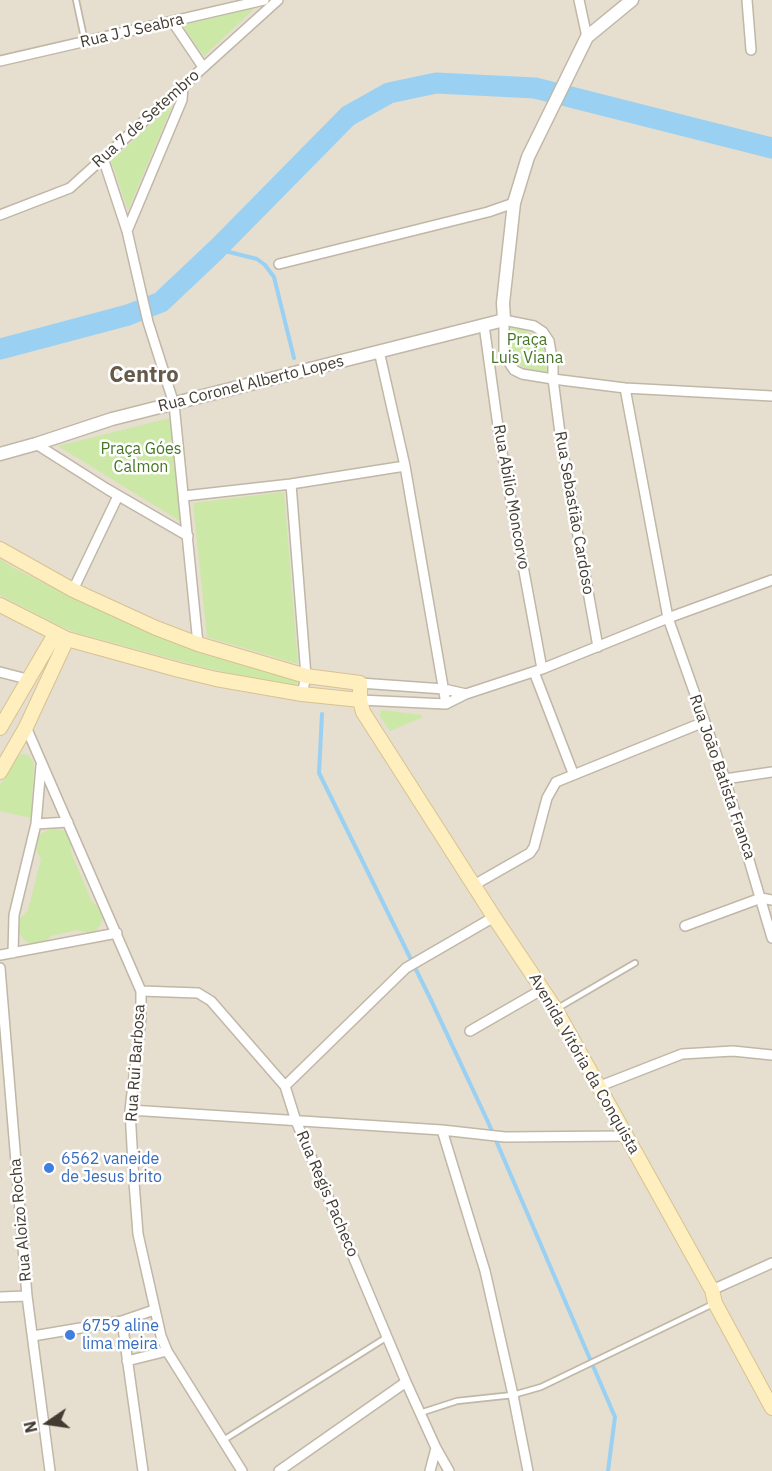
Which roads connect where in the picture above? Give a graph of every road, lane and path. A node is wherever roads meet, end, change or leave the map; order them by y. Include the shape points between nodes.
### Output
1 (76, 0) edge
2 (264, 0) edge
3 (278, 0) edge
4 (579, 0) edge
5 (632, 0) edge
6 (747, 0) edge
7 (172, 21) junction
8 (587, 37) junction
9 (85, 42) junction
10 (751, 50) dead end
11 (0, 61) edge
12 (203, 67) junction
13 (183, 86) junction
14 (103, 158) junction
15 (514, 203) junction
16 (0, 215) edge
17 (127, 231) junction
18 (279, 264) dead end
19 (504, 320) junction
20 (484, 325) junction
21 (380, 351) junction
22 (553, 379) junction
23 (625, 388) junction
24 (772, 396) edge
25 (174, 404) junction
26 (36, 444) junction
27 (0, 454) edge
28 (405, 466) junction
29 (291, 484) junction
30 (118, 496) junction
31 (184, 496) junction
32 (188, 536) junction
33 (0, 549) edge
34 (772, 580) edge
35 (73, 590) junction
36 (0, 604) edge
37 (668, 618) junction
38 (61, 636) junction
39 (198, 644) junction
40 (598, 647) junction
41 (538, 671) junction
42 (0, 672) edge
43 (306, 676) junction
44 (27, 679) junction
45 (360, 683) junction
46 (444, 689) junction
47 (302, 694) junction
48 (466, 694) junction
49 (360, 700) junction
50 (446, 704) junction
51 (704, 722) junction
52 (26, 727) junction
53 (0, 728) edge
54 (41, 765) junction
55 (0, 772) edge
56 (772, 772) edge
57 (573, 773) junction
58 (725, 779) junction
59 (68, 822) junction
60 (36, 824) junction
61 (474, 885) junction
62 (761, 898) junction
63 (772, 900) edge
64 (494, 917) junction
65 (685, 926) dead end
66 (117, 933) junction
67 (772, 938) edge
68 (13, 953) junction
69 (0, 955) edge
70 (635, 963) dead end
71 (0, 968) edge
72 (543, 989) junction
73 (141, 991) junction
74 (556, 1010) junction
75 (470, 1031) dead end
76 (772, 1054) edge
77 (285, 1086) junction
78 (600, 1086) junction
79 (130, 1110) junction
80 (296, 1121) junction
81 (442, 1130) junction
82 (627, 1136) junction
83 (772, 1263) edge
84 (27, 1296) junction
85 (0, 1297) edge
86 (714, 1297) junction
87 (154, 1310) junction
88 (122, 1321) junction
89 (33, 1336) junction
90 (387, 1336) junction
91 (167, 1351) junction
92 (127, 1360) junction
93 (406, 1382) junction
94 (513, 1395) junction
95 (772, 1408) edge
96 (420, 1413) junction
97 (222, 1441) junction
98 (436, 1448) junction
99 (50, 1471) edge
100 (143, 1471) edge
101 (242, 1471) edge
102 (279, 1471) edge
103 (430, 1471) edge
104 (449, 1471) edge
105 (528, 1471) edge

1 - 9 lane
2 - 7 street, Rua J J Seabra
3 - 12 street, Rua 7 de Setembro
4 - 8 street
5 - 8 street
6 - 10 street
7 - 9 street, Rua J J Seabra
7 - 12 street
8 - 15 street via 528,157
9 - 11 street, Rua J J Seabra
12 - 13 street, Rua 7 de Setembro
13 - 14 street, Rua 7 de Setembro
13 - 17 street via 182,100
14 - 16 street, Rua 7 de Setembro via 70,188
14 - 17 street
15 - 18 street
15 - 19 street
17 - 25 street via 141,297
19 - 20 street, Rua Coronel Alberto Lopes
19 - 22 street via 524,322 543,332 552,352
19 - 22 street via 503,346 508,363 522,374
20 - 21 street, Rua Coronel Alberto Lopes
20 - 41 street, Rua Abilio Moncorvo
21 - 25 street, Rua Coronel Alberto Lopes
21 - 28 street
22 - 23 street
22 - 40 street, Rua Sebastião Cardoso
23 - 24 street
23 - 37 street, Rua João Batista Franca
25 - 26 street, Rua Coronel Alberto Lopes
25 - 31 street
26 - 27 street, Rua Coronel Alberto Lopes
26 - 30 street
28 - 29 street
28 - 46 street
29 - 31 street
29 - 43 street
30 - 32 street
30 - 35 street
31 - 32 street
32 - 39 street
33 - 35 main road
34 - 37 street
35 - 39 main road
36 - 38 main road
37 - 40 street
37 - 51 street, Rua João Batista Franca
38 - 44 main road
38 - 47 main road via 216,679
38 - 52 main road
39 - 43 main road
40 - 41 street
41 - 48 street
41 - 57 street, Rua Abilio Moncorvo
42 - 44 street
43 - 45 main road
43 - 47 street
44 - 53 main road
45 - 46 street
45 - 49 main road
46 - 48 street
46 - 50 street
47 - 49 main road
48 - 50 street
49 - 50 street
49 - 61 main road, Avenida Vitória da Conquista via 363,712
51 - 57 street
51 - 58 street, Rua João Batista Franca
52 - 54 street, Rua Rui Barbosa
52 - 55 main road
54 - 59 street, Rua Rui Barbosa
54 - 60 street
56 - 58 street
57 - 61 street via 552,788 530,853
58 - 62 street, Rua João Batista Franca
59 - 60 street
59 - 66 street, Rua Rui Barbosa
60 - 68 street via 14,915
61 - 64 main road, Avenida Vitória da Conquista
62 - 63 street
62 - 65 street
62 - 67 street, Rua João Batista Franca
64 - 72 main road, Avenida Vitória da Conquista
64 - 77 street via 406,968
66 - 68 street
66 - 73 street, Rua Rui Barbosa
68 - 69 street
70 - 74 lane
71 - 84 street, Rua Aloizo Rocha
72 - 74 main road, Avenida Vitória da Conquista
72 - 75 street
73 - 77 street, Rua Regis Pacheco via 198,993 211,1001
73 - 79 street, Rua Rui Barbosa
74 - 78 main road, Avenida Vitória da Conquista
76 - 78 street via 682,1054
77 - 80 street, Rua Regis Pacheco
78 - 82 main road, Avenida Vitória da Conquista
79 - 80 street
79 - 87 street, Rua Rui Barbosa via 138,1234
80 - 81 street
80 - 90 street, Rua Regis Pacheco
81 - 82 street via 505,1137
81 - 94 street via 485,1270
82 - 86 main road, Avenida Vitória da Conquista
83 - 86 street
84 - 85 street
84 - 89 street, Rua Aloizo Rocha
86 - 94 lane via 586,1366
86 - 95 main road, Avenida Vitória da Conquista
87 - 88 street
87 - 91 street, Rua Rui Barbosa
88 - 89 street
88 - 92 street
89 - 99 street, Rua Aloizo Rocha
90 - 93 street, Rua Regis Pacheco
90 - 97 lane
91 - 92 street
91 - 97 street, Rua Rui Barbosa
92 - 100 street
93 - 96 street, Rua Regis Pacheco
93 - 102 street
94 - 96 lane via 457,1401
94 - 105 street
96 - 98 street, Rua Regis Pacheco
97 - 101 street, Rua Rui Barbosa
98 - 103 street
98 - 104 street, Rua Regis Pacheco

